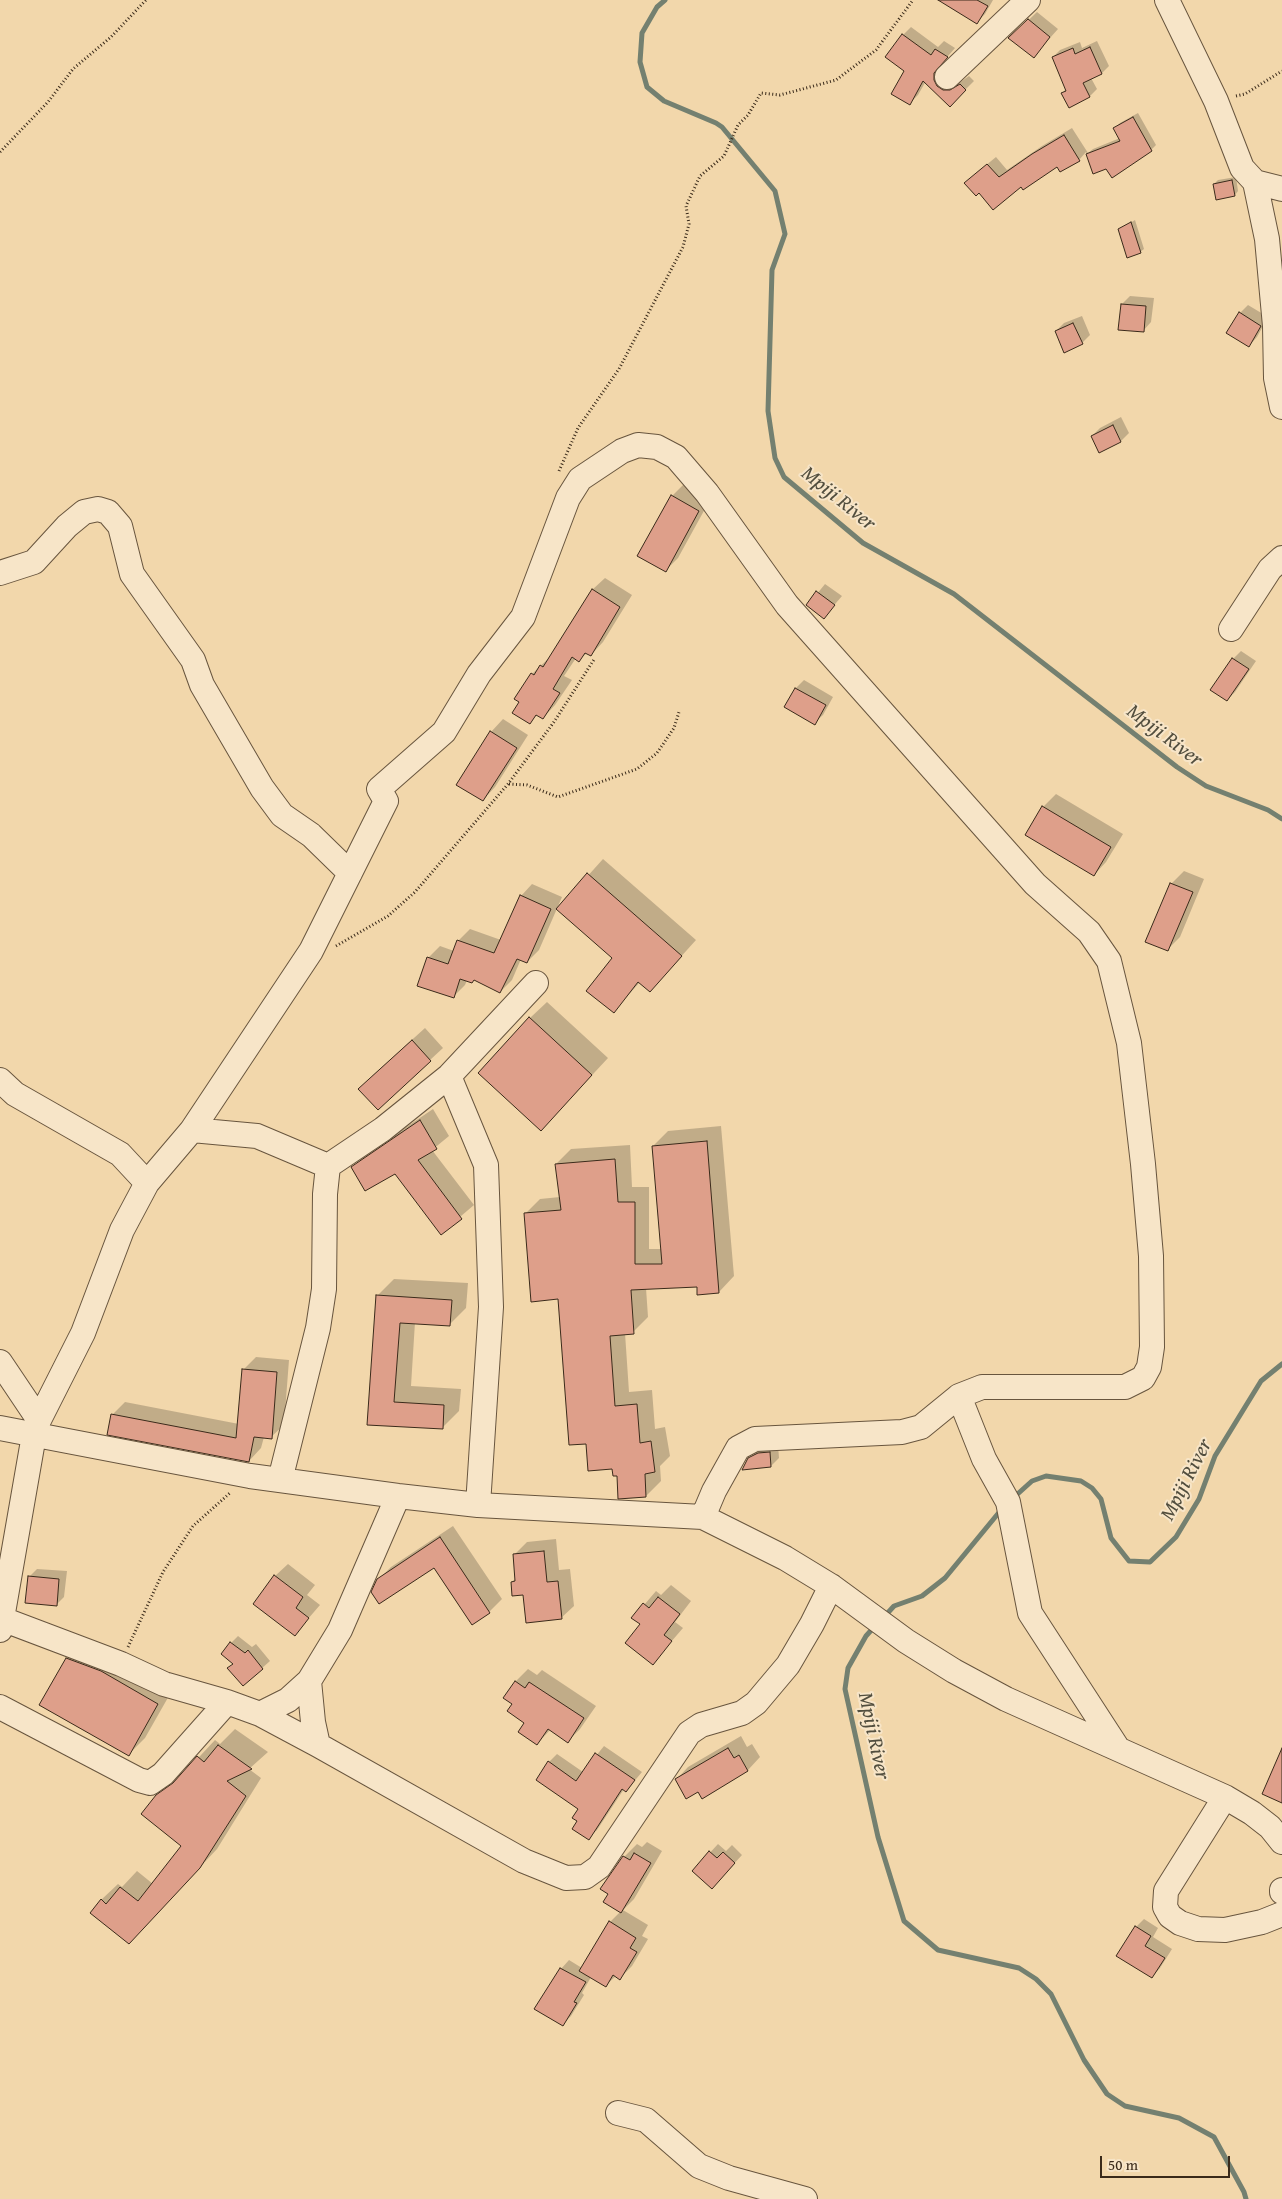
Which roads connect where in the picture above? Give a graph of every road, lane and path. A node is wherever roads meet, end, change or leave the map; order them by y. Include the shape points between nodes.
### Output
1 (146, 0) edge
2 (913, 0) edge
3 (1028, 0) edge
4 (1167, 0) edge
5 (1282, 71) edge
6 (947, 77) dead end
7 (1216, 101) junction
8 (0, 152) edge
9 (1255, 182) junction
10 (1282, 188) edge
11 (1282, 407) edge
12 (558, 473) dead end
13 (1282, 558) edge
14 (0, 573) edge
15 (1231, 629) dead end
16 (595, 658) dead end
17 (679, 712) dead end
18 (508, 784) junction
19 (350, 872) junction
20 (311, 951) junction
21 (536, 983) dead end
22 (449, 1076) junction
23 (0, 1080) edge
24 (192, 1130) junction
25 (328, 1166) junction
26 (147, 1183) junction
27 (0, 1362) edge
28 (959, 1396) junction
29 (0, 1428) edge
30 (36, 1428) junction
31 (250, 1476) junction
32 (280, 1480) junction
33 (398, 1496) junction
34 (478, 1505) junction
35 (703, 1516) junction
36 (831, 1586) junction
37 (1, 1625) edge
38 (121, 1664) junction
39 (309, 1680) junction
40 (227, 1702) junction
41 (0, 1708) edge
42 (260, 1714) junction
43 (318, 1744) junction
44 (1117, 1747) junction
45 (1225, 1797) junction
46 (1282, 1842) edge
47 (1282, 1914) edge
48 (618, 2113) dead end
49 (805, 2199) edge

1 - 8 path via 111,37 73,69 48,102
2 - 12 path via 876,50 836,80 780,95 761,93 738,125 724,156 700,176 686,206 689,224 683,247 619,368 578,428
3 - 6 street
4 - 7 street
5 - 7 path via 1245,94
7 - 9 street via 1242,168
9 - 10 street
9 - 11 street via 1266,239 1275,326 1276,378
13 - 15 street via 1270,569
14 - 19 street via 34,562 84,512 98,509 108,512 120,526 132,574 193,660 202,686 262,788 282,815 311,835
16 - 18 path via 554,722
17 - 18 path via 674,728 657,753 637,769 558,797 527,785
18 - 20 path via 415,892 388,916 338,946
19 - 20 street
19 - 28 street via 386,801 379,789 444,732 479,674 523,617 568,498 580,480 622,451 638,445 657,447 676,457 707,493 787,604 1035,884 1089,932 1109,961 1129,1043 1143,1164 1151,1256 1152,1347 1149,1367 1143,1378 1125,1387 982,1387
20 - 24 street
21 - 22 street
22 - 25 street via 383,1129
22 - 34 street via 486,1165 491,1307
23 - 26 street via 15,1094 120,1154
24 - 25 street via 257,1136
24 - 26 street
25 - 32 street via 324,1289 318,1328
26 - 30 street via 122,1230 83,1333
27 - 30 street
28 - 35 street via 921,1426 902,1432 755,1439 738,1448
28 - 44 street via 984,1459 1008,1502 1030,1613
29 - 30 street
30 - 31 street
30 - 37 street
31 - 32 street
31 - 38 path via 193,1526 163,1572
32 - 33 street
33 - 34 street
33 - 39 street via 340,1630
34 - 35 street
35 - 36 street
36 - 43 street via 788,1664 756,1703 742,1713 701,1725 689,1733 599,1867 585,1878 566,1878 524,1861
36 - 44 street via 906,1641 954,1671 1006,1699
37 - 38 street
38 - 40 street via 164,1684
39 - 42 street via 288,1700
39 - 43 street
40 - 41 street via 150,1783
40 - 42 street
42 - 43 street
44 - 45 street
45 - 46 street via 1252,1813
45 - 47 street via 1166,1891 1166,1907 1170,1916 1198,1929 1226,1930
48 - 49 street via 646,2120 699,2166 729,2178

